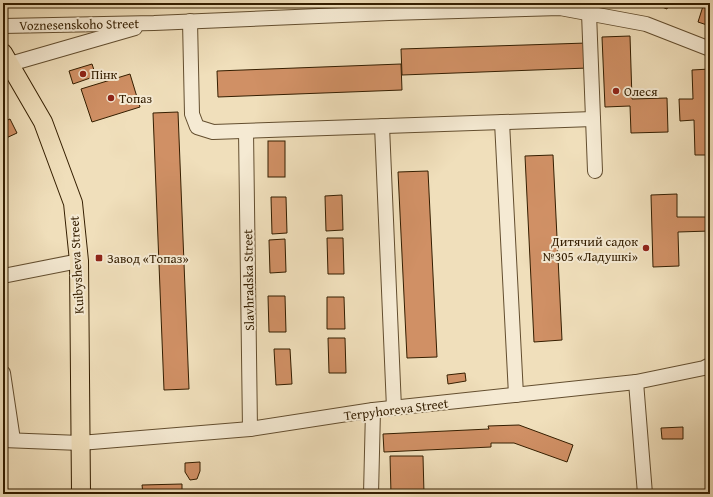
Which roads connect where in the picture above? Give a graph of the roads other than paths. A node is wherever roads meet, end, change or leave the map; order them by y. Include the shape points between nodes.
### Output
1 (560, 6) edge
2 (389, 8) edge
3 (589, 13) junction
4 (190, 21) junction
5 (154, 23) junction
6 (3, 26) edge
7 (710, 49) edge
8 (6, 58) edge
9 (593, 119) junction
10 (502, 122) junction
11 (382, 126) junction
12 (246, 131) junction
13 (595, 171) dead end
14 (79, 261) junction
15 (3, 276) edge
16 (710, 365) edge
17 (3, 373) edge
18 (636, 382) junction
19 (516, 395) junction
20 (394, 408) junction
21 (373, 410) junction
22 (250, 429) junction
23 (8, 440) edge
24 (80, 443) junction
25 (81, 494) edge
26 (371, 494) edge
27 (645, 494) edge

1 - 2 street, Voznesenskoho Street
1 - 3 street, Voznesenskoho Street
2 - 4 street, Voznesenskoho Street
3 - 7 street, Voznesenskoho Street via 646,24
3 - 9 street
4 - 5 street, Voznesenskoho Street
4 - 12 street via 192,114 197,127 213,132
5 - 6 street, Voznesenskoho Street
5 - 8 street, Voznesenskoho Street
8 - 14 main road, Kuibysheva Street via 43,122 73,202
9 - 10 street
9 - 13 street
10 - 11 street
10 - 19 street
11 - 12 street
11 - 20 street
12 - 22 street, Slavhradska Street
14 - 15 street
14 - 24 main road, Kuibysheva Street
16 - 18 street, Terpyhoreva Street
17 - 23 street
18 - 19 street, Terpyhoreva Street
18 - 27 street
19 - 20 street, Terpyhoreva Street
20 - 21 street, Terpyhoreva Street
21 - 22 street, Terpyhoreva Street
21 - 26 street
22 - 24 street, Terpyhoreva Street
23 - 24 street, Terpyhoreva Street
24 - 25 main road, Kuibysheva Street

